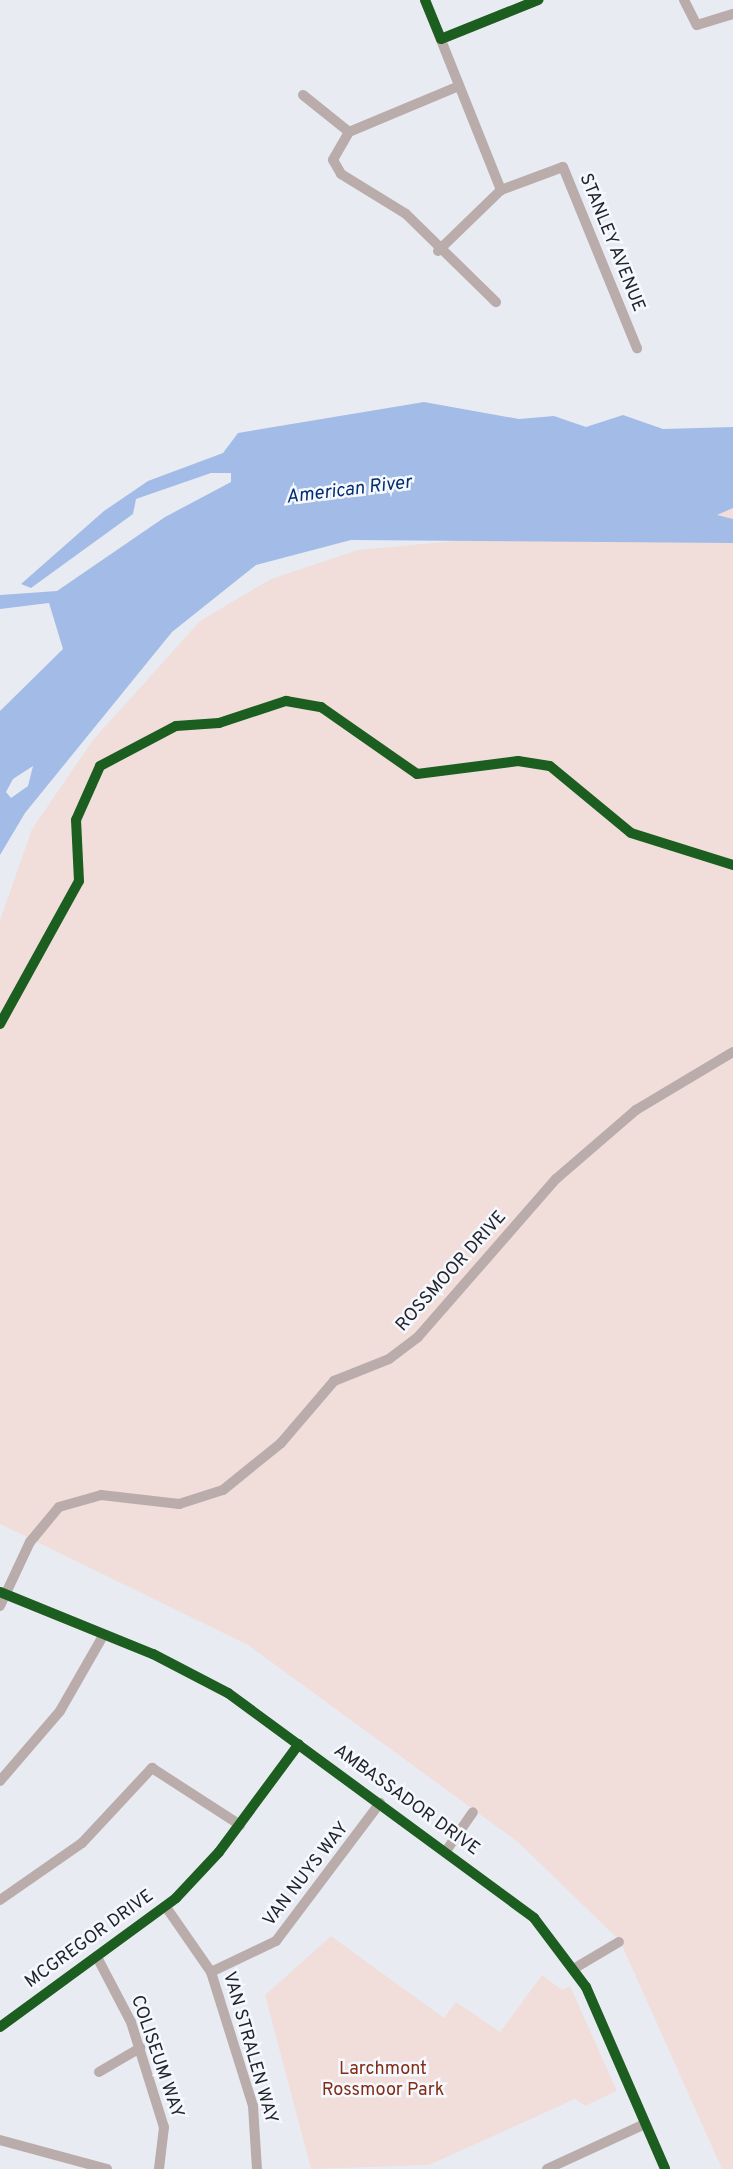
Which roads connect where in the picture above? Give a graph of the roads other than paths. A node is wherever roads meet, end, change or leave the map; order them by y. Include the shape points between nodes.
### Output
1 (425, 0) edge
2 (538, 0) edge
3 (684, 0) edge
4 (733, 14) edge
5 (440, 39) junction
6 (459, 86) junction
7 (303, 95) dead end
8 (349, 132) junction
9 (501, 190) junction
10 (438, 251) junction
11 (496, 302) dead end
12 (637, 348) dead end
13 (733, 1052) edge
14 (3, 1593) edge
15 (0, 1606) edge
16 (103, 1636) junction
17 (299, 1744) junction
18 (0, 1781) edge
19 (380, 1803) junction
20 (472, 1812) dead end
21 (240, 1825) junction
22 (446, 1851) junction
23 (0, 1900) edge
24 (166, 1907) junction
25 (619, 1942) dead end
26 (99, 1959) junction
27 (575, 1968) junction
28 (211, 1972) junction
29 (0, 2027) edge
30 (140, 2048) junction
31 (99, 2072) dead end
32 (645, 2124) junction
33 (0, 2140) edge
34 (107, 2169) edge
35 (159, 2169) edge
36 (257, 2169) edge
37 (547, 2169) edge
38 (665, 2169) edge

1 - 5 street
2 - 5 street
3 - 4 street via 697,25
5 - 6 street
6 - 8 street
6 - 9 street
7 - 8 street
8 - 10 street via 335,149 337,170 395,203
9 - 10 street
9 - 12 street, STANLEY AVENUE via 563,167
10 - 11 street
13 - 14 street, ROSSMOOR DRIVE via 626,1119 556,1180 418,1337 389,1359 328,1386 288,1436 233,1483 187,1503 101,1495 66,1502 39,1527
14 - 15 street, ROSSMOOR DRIVE
14 - 16 street, AMBASSADOR DRIVE
16 - 17 street, AMBASSADOR DRIVE via 212,1683
16 - 18 street via 53,1721
17 - 19 street, AMBASSADOR DRIVE
17 - 21 street, MCGREGOR DRIVE
19 - 22 street, AMBASSADOR DRIVE
19 - 28 street, VAN NUYS WAY via 276,1941
20 - 22 street
21 - 23 street via 152,1768 82,1843
21 - 24 street, MCGREGOR DRIVE
22 - 27 street, AMBASSADOR DRIVE via 534,1918
24 - 26 street, MCGREGOR DRIVE
24 - 28 street, VAN STRALEN WAY
25 - 27 street
26 - 29 street, MCGREGOR DRIVE
26 - 30 street, COLISEUM WAY
27 - 32 street, AMBASSADOR DRIVE
28 - 36 street, VAN STRALEN WAY via 253,2106
30 - 31 street
30 - 35 street, COLISEUM WAY via 166,2134
32 - 37 street
32 - 38 street, AMBASSADOR DRIVE
33 - 34 street

